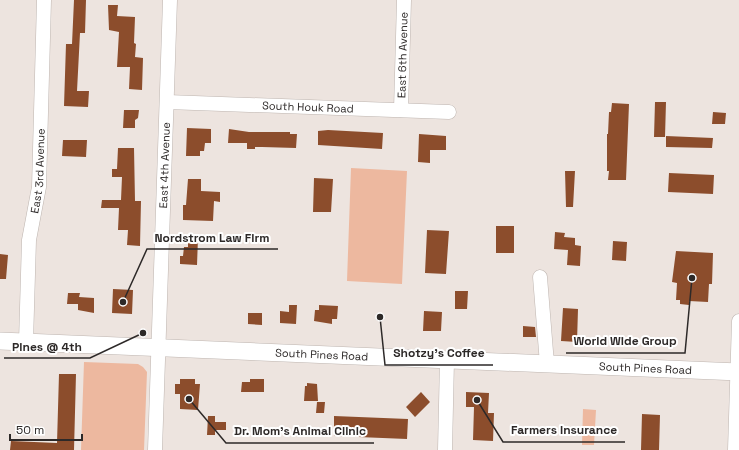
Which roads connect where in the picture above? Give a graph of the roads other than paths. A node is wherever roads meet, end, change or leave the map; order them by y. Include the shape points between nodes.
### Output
1 (44, 0) edge
2 (170, 0) edge
3 (404, 0) edge
4 (166, 102) junction
5 (401, 110) junction
6 (449, 112) dead end
7 (540, 277) dead end
8 (739, 321) edge
9 (0, 341) edge
10 (26, 342) junction
11 (159, 346) junction
12 (447, 360) junction
13 (547, 364) junction
14 (738, 372) edge
15 (156, 450) edge
16 (445, 450) edge
17 (735, 450) edge

1 - 10 street, East 3rd Avenue via 39,187 29,240
2 - 4 street, East 4th Avenue
3 - 5 street, East 6th Avenue
4 - 5 street, South Houk Road
4 - 11 street, East 4th Avenue
5 - 6 street, South Houk Road
7 - 13 street
8 - 14 street
9 - 10 main road, South Pines Road
10 - 11 main road, South Pines Road
11 - 12 main road, South Pines Road
11 - 15 street, East 4th Avenue
12 - 13 main road, South Pines Road
12 - 16 street
13 - 14 main road, South Pines Road
14 - 17 street

